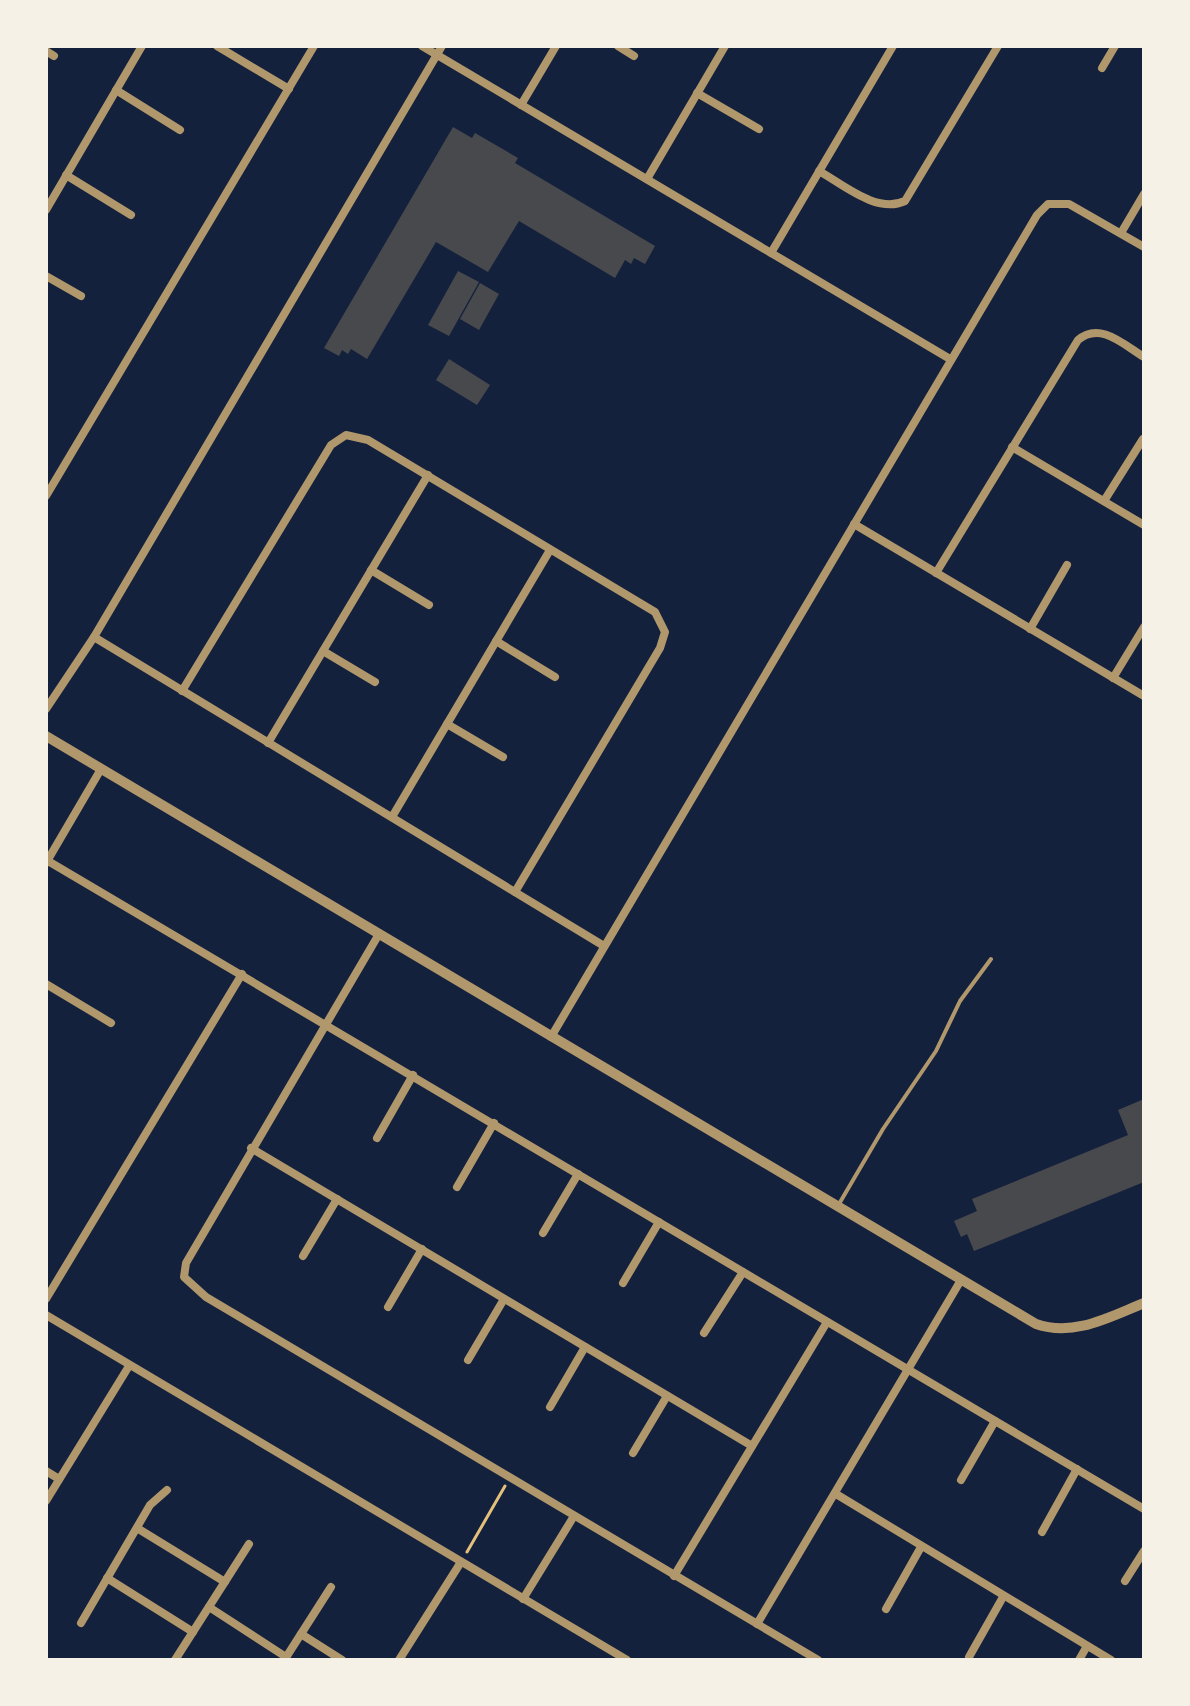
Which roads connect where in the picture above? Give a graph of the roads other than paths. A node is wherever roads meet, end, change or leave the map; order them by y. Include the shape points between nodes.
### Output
1 (142, 46) edge
2 (217, 46) edge
3 (314, 46) edge
4 (422, 46) edge
5 (442, 46) edge
6 (556, 46) edge
7 (618, 46) edge
8 (725, 46) edge
9 (893, 46) edge
10 (998, 46) edge
11 (1115, 46) edge
12 (437, 55) junction
13 (634, 56) dead end
14 (1102, 68) dead end
15 (289, 89) junction
16 (116, 90) junction
17 (697, 93) junction
18 (521, 105) junction
19 (759, 129) dead end
20 (180, 130) dead end
21 (819, 171) junction
22 (66, 175) junction
23 (647, 179) junction
24 (1144, 194) edge
25 (46, 210) edge
26 (131, 215) dead end
27 (1121, 233) junction
28 (1144, 247) edge
29 (771, 253) junction
30 (46, 276) edge
31 (81, 296) dead end
32 (1144, 357) edge
33 (950, 359) junction
34 (1143, 439) edge
35 (1012, 447) junction
36 (428, 475) junction
37 (46, 496) edge
38 (1104, 501) junction
39 (854, 524) junction
40 (1144, 525) edge
41 (550, 550) junction
42 (1067, 565) dead end
43 (371, 570) junction
44 (936, 573) junction
45 (429, 605) dead end
46 (1144, 627) edge
47 (1030, 629) junction
48 (94, 637) junction
49 (496, 641) junction
50 (323, 651) junction
51 (555, 677) dead end
52 (1113, 678) junction
53 (375, 682) dead end
54 (182, 691) junction
55 (1144, 696) edge
56 (46, 709) edge
57 (447, 724) junction
58 (46, 736) edge
59 (268, 743) junction
60 (503, 757) dead end
61 (101, 769) junction
62 (392, 817) junction
63 (47, 862) edge
64 (515, 892) junction
65 (379, 934) junction
66 (604, 946) junction
67 (991, 959) dead end
68 (242, 974) junction
69 (46, 984) edge
70 (111, 1023) dead end
71 (326, 1023) junction
72 (551, 1037) junction
73 (413, 1075) junction
74 (494, 1123) junction
75 (377, 1138) dead end
76 (251, 1148) junction
77 (578, 1174) junction
78 (457, 1187) dead end
79 (337, 1199) junction
80 (838, 1206) junction
81 (659, 1222) junction
82 (543, 1233) dead end
83 (422, 1249) junction
84 (303, 1256) dead end
85 (743, 1272) junction
86 (961, 1280) junction
87 (623, 1283) dead end
88 (46, 1299) edge
89 (504, 1299) junction
90 (1144, 1303) edge
91 (388, 1307) dead end
92 (46, 1315) edge
93 (827, 1322) junction
94 (704, 1333) dead end
95 (585, 1347) junction
96 (468, 1360) dead end
97 (129, 1366) junction
98 (908, 1369) junction
99 (667, 1396) junction
100 (550, 1407) dead end
101 (995, 1421) junction
102 (752, 1446) junction
103 (633, 1453) dead end
104 (1077, 1469) junction
105 (46, 1471) edge
106 (59, 1479) junction
107 (961, 1480) dead end
108 (167, 1490) dead end
109 (836, 1494) junction
110 (46, 1501) edge
111 (1144, 1509) edge
112 (574, 1516) junction
113 (137, 1528) junction
114 (1042, 1532) dead end
115 (249, 1544) dead end
116 (921, 1547) junction
117 (1144, 1551) edge
118 (461, 1562) junction
119 (674, 1576) junction
120 (107, 1578) junction
121 (1125, 1581) dead end
122 (225, 1582) junction
123 (331, 1587) dead end
124 (1003, 1597) junction
125 (523, 1599) junction
126 (209, 1607) junction
127 (886, 1609) dead end
128 (81, 1623) dead end
129 (757, 1624) junction
130 (193, 1632) junction
131 (301, 1634) junction
132 (1087, 1646) junction
133 (969, 1657) dead end
134 (286, 1659) edge
135 (175, 1660) edge
136 (342, 1660) edge
137 (399, 1660) edge
138 (627, 1660) edge
139 (818, 1660) edge
140 (1079, 1660) edge
141 (1111, 1660) edge

1 - 16 street
2 - 15 street
3 - 15 street
4 - 12 street
5 - 12 street
6 - 18 street
7 - 13 street
8 - 17 street
9 - 21 street
10 - 21 street via 905,201 877,203
11 - 14 street
12 - 18 street
12 - 48 street
15 - 37 street
16 - 20 street
16 - 22 street
17 - 19 street
17 - 23 street
18 - 23 street
21 - 29 street
22 - 25 street
22 - 26 street
23 - 29 street
24 - 27 street
27 - 28 street
27 - 33 street via 1069,204 1048,204
29 - 33 street
30 - 31 street
32 - 35 street via 1104,333 1085,334
33 - 39 street
34 - 38 street
35 - 38 street
35 - 44 street
36 - 41 street
36 - 43 street
36 - 54 street via 368,440 355,435 337,438
38 - 40 street
39 - 44 street
39 - 66 street
41 - 49 street
41 - 64 street via 655,612 665,632
42 - 47 street
43 - 45 street
43 - 50 street
44 - 47 street
46 - 52 street
47 - 52 street
48 - 54 street
48 - 56 street
49 - 51 street
49 - 57 street
50 - 53 street
50 - 59 street
52 - 55 street
54 - 59 street
57 - 60 street
57 - 62 street
58 - 61 street
59 - 62 street
61 - 63 street
61 - 65 street
62 - 64 street
63 - 68 street
64 - 66 street
65 - 71 street
65 - 72 street
66 - 72 street
67 - 80 lane via 960,1001 936,1051
68 - 71 street
68 - 88 street
69 - 70 street
71 - 73 street
71 - 76 street
72 - 80 street
73 - 74 street
73 - 75 street
74 - 77 street
74 - 78 street
76 - 79 street
76 - 112 street via 186,1263 188,1283
77 - 81 street
77 - 82 street
79 - 83 street
79 - 84 street
80 - 86 street
81 - 85 street
81 - 87 street
83 - 89 street
83 - 91 street
85 - 93 street
85 - 94 street
86 - 90 street via 1050,1329 1075,1329
86 - 98 street
89 - 95 street
89 - 96 street
92 - 97 street
93 - 98 street
93 - 102 street
95 - 99 street
95 - 100 street
97 - 106 street
97 - 118 street
98 - 101 street
98 - 109 street
99 - 102 street
99 - 103 street
101 - 104 street
101 - 107 street
102 - 119 street
104 - 111 street
104 - 114 street
105 - 106 street
106 - 110 street
108 - 113 street via 154,1500
109 - 116 street
109 - 129 street
112 - 119 street
112 - 125 street
113 - 120 street
113 - 122 street
115 - 122 street
116 - 124 street
116 - 127 street
117 - 121 street
118 - 125 street
118 - 137 street
119 - 129 street
120 - 128 street
120 - 130 street
122 - 126 street
123 - 131 street
124 - 132 street
124 - 133 street
125 - 138 street
126 - 130 street
126 - 134 street
129 - 139 street
130 - 135 street
131 - 134 street
131 - 136 street
132 - 140 street
132 - 141 street

